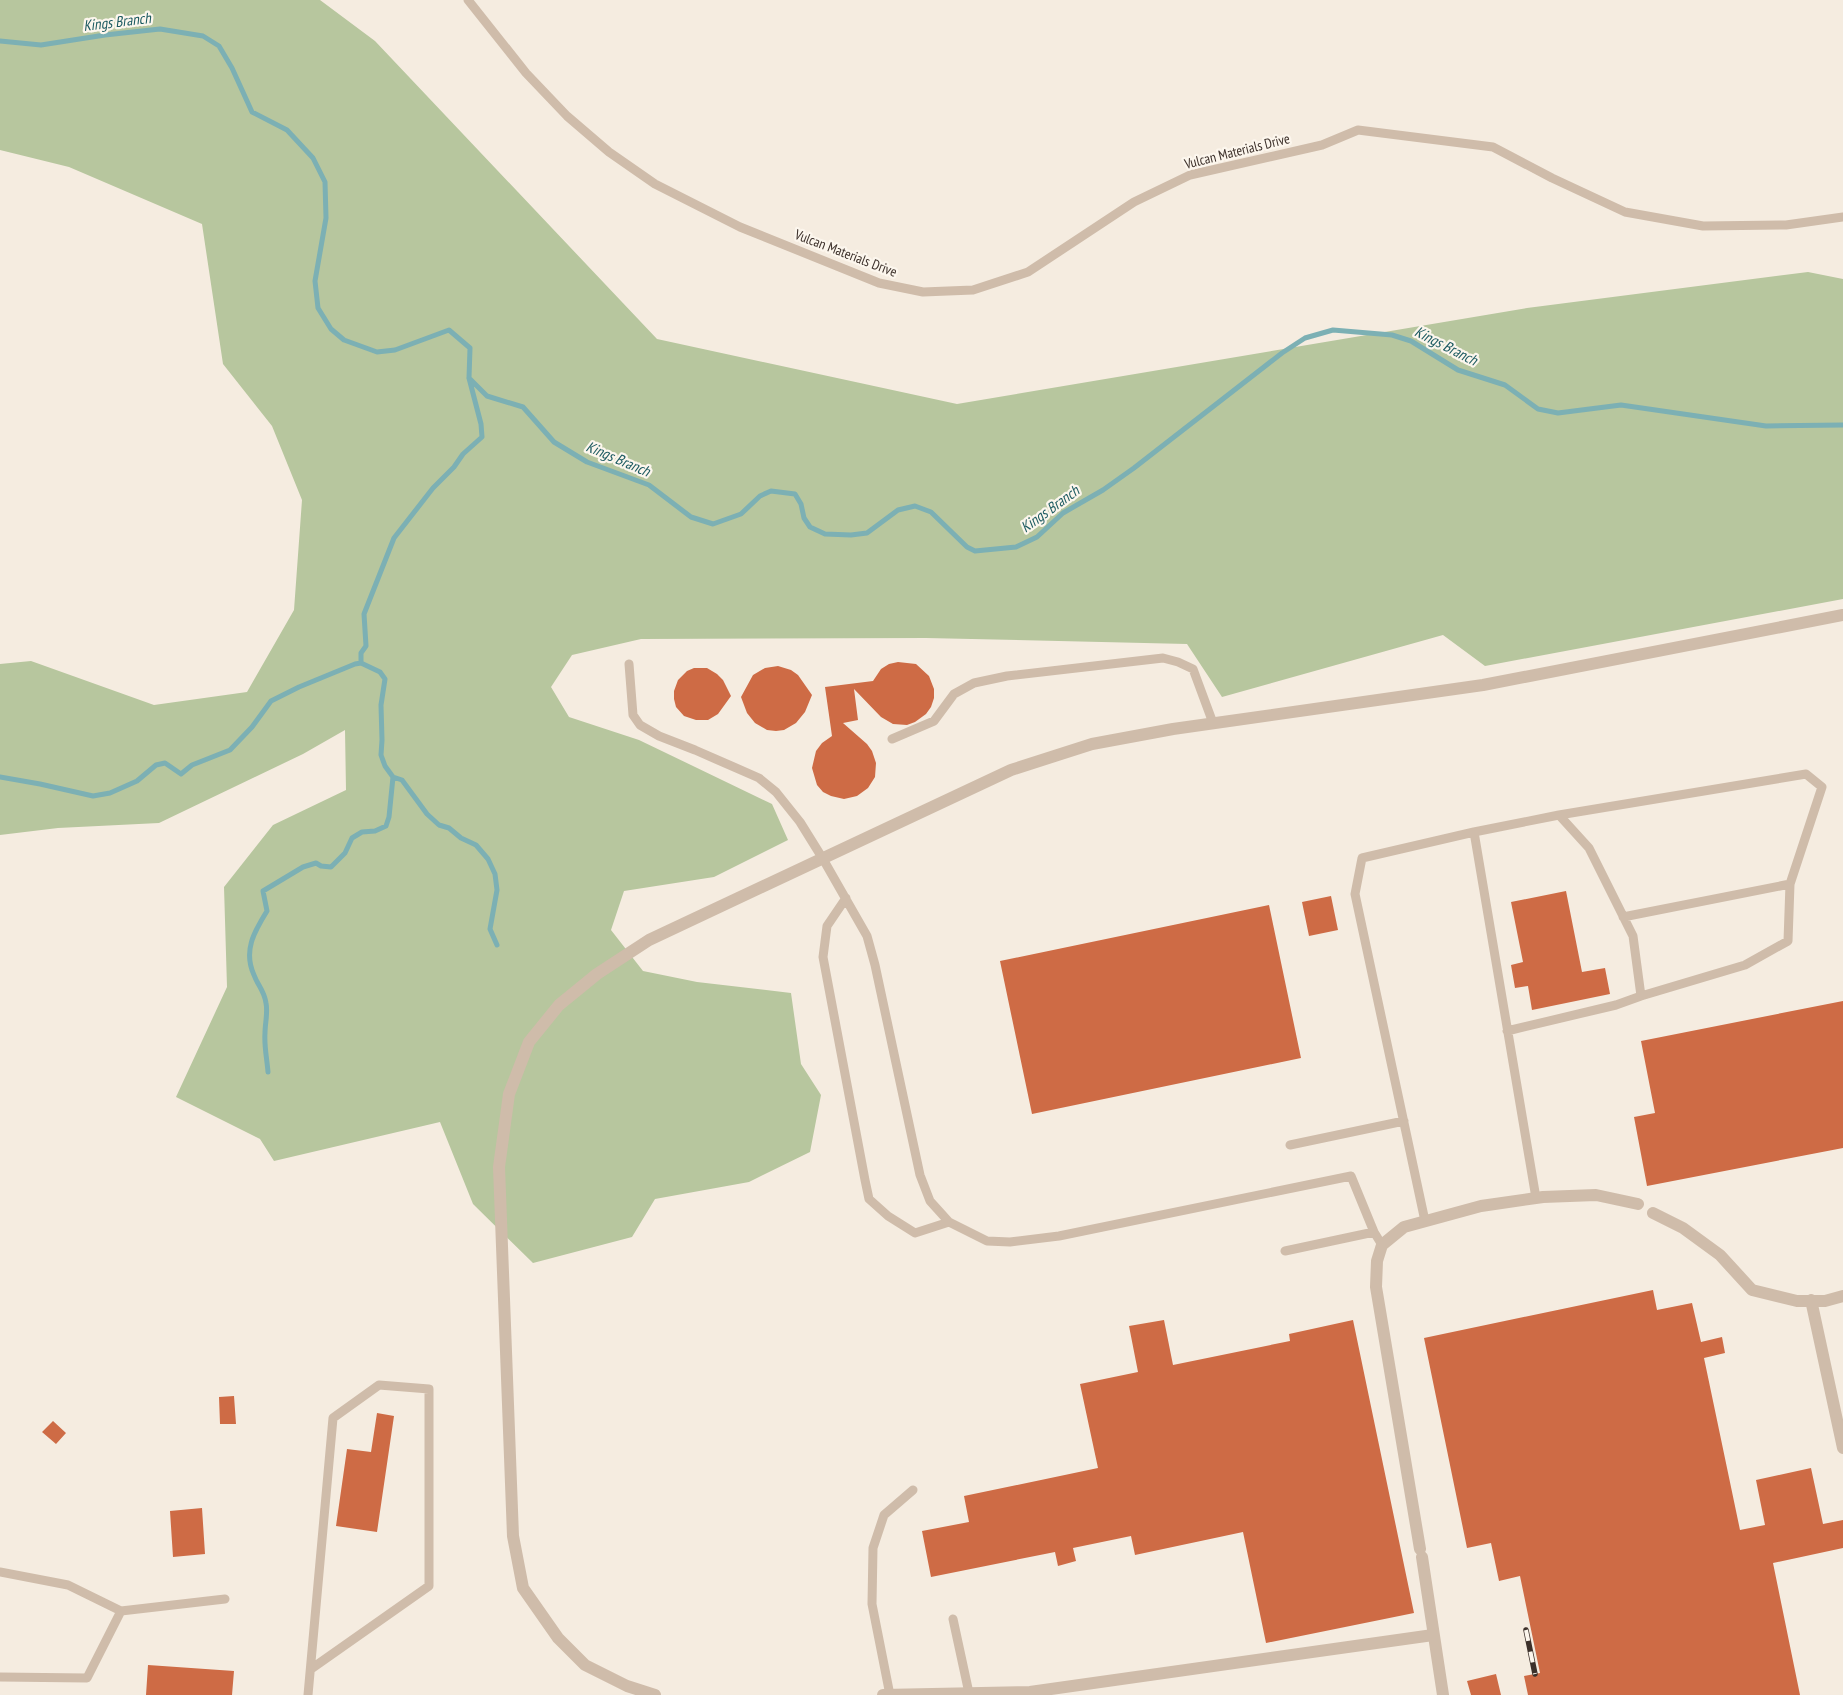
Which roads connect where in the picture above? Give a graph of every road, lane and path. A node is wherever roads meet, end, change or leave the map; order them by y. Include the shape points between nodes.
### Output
1 (468, 0) edge
2 (1843, 217) edge
3 (1843, 614) edge
4 (629, 664) dead end
5 (1213, 723) junction
6 (892, 739) dead end
7 (1558, 815) junction
8 (1474, 832) junction
9 (823, 859) junction
10 (1790, 884) junction
11 (846, 898) junction
12 (1623, 917) junction
13 (1641, 996) junction
14 (1507, 1031) junction
15 (1404, 1121) junction
16 (1290, 1145) dead end
17 (1536, 1198) junction
18 (1638, 1204) dead end
19 (1653, 1213) dead end
20 (1425, 1221) junction
21 (948, 1222) junction
22 (1374, 1232) junction
23 (1382, 1245) junction
24 (1285, 1251) dead end
25 (1843, 1296) edge
26 (1811, 1300) junction
27 (1843, 1448) edge
28 (912, 1490) dead end
29 (0, 1572) edge
30 (226, 1600) dead end
31 (121, 1611) junction
32 (953, 1619) dead end
33 (1433, 1635) junction
34 (311, 1669) junction
35 (0, 1677) edge
36 (969, 1693) junction
37 (308, 1695) edge
38 (655, 1695) edge
39 (883, 1695) edge
40 (890, 1695) edge
41 (1443, 1695) edge

1 - 2 lane, Vulcan Materials Drive via 526,73 567,116 654,184 740,227 879,283 923,292 973,290 1028,272 1134,202 1190,175 1322,145 1358,130 1492,147 1625,212 1703,226 1786,225
3 - 5 street via 1483,685
4 - 9 lane via 633,715 640,725 759,778 776,792 800,822
5 - 6 lane via 1193,668 1163,658 1007,676 974,683 954,694 934,721
5 - 9 street via 1092,744 1011,770
7 - 8 lane
7 - 10 lane via 1806,774 1822,787
7 - 12 lane via 1589,848
8 - 14 lane
8 - 15 lane via 1362,858 1355,894
9 - 11 lane
9 - 38 street via 649,940 597,974 559,1005 529,1042 509,1094 499,1166 513,1536 523,1588 558,1638 584,1665 627,1686
10 - 12 lane
10 - 13 lane via 1788,941 1745,965
11 - 21 lane via 866,936 875,966 920,1175 930,1201
11 - 21 lane via 826,926 824,957 870,1199 888,1216 915,1233
12 - 13 lane via 1632,936
13 - 14 lane
14 - 17 lane
15 - 16 lane
15 - 20 lane
17 - 18 street via 1596,1195
17 - 20 street via 1481,1206
19 - 26 street via 1683,1228 1720,1256 1752,1290 1797,1301
20 - 23 street via 1404,1227
21 - 22 lane via 987,1241 1010,1242 1059,1236 1351,1176
22 - 23 lane
22 - 24 lane
23 - 33 street via 1376,1261 1376,1287
25 - 26 street
26 - 27 street
28 - 40 lane via 884,1515 873,1548 872,1604
29 - 31 lane via 68,1585
30 - 31 lane
31 - 35 lane via 87,1678
32 - 36 lane
33 - 36 street via 1030,1692
33 - 41 street
34 - 34 lane via 333,1418 379,1385 429,1389 429,1586
34 - 37 lane
36 - 40 street
39 - 40 street

